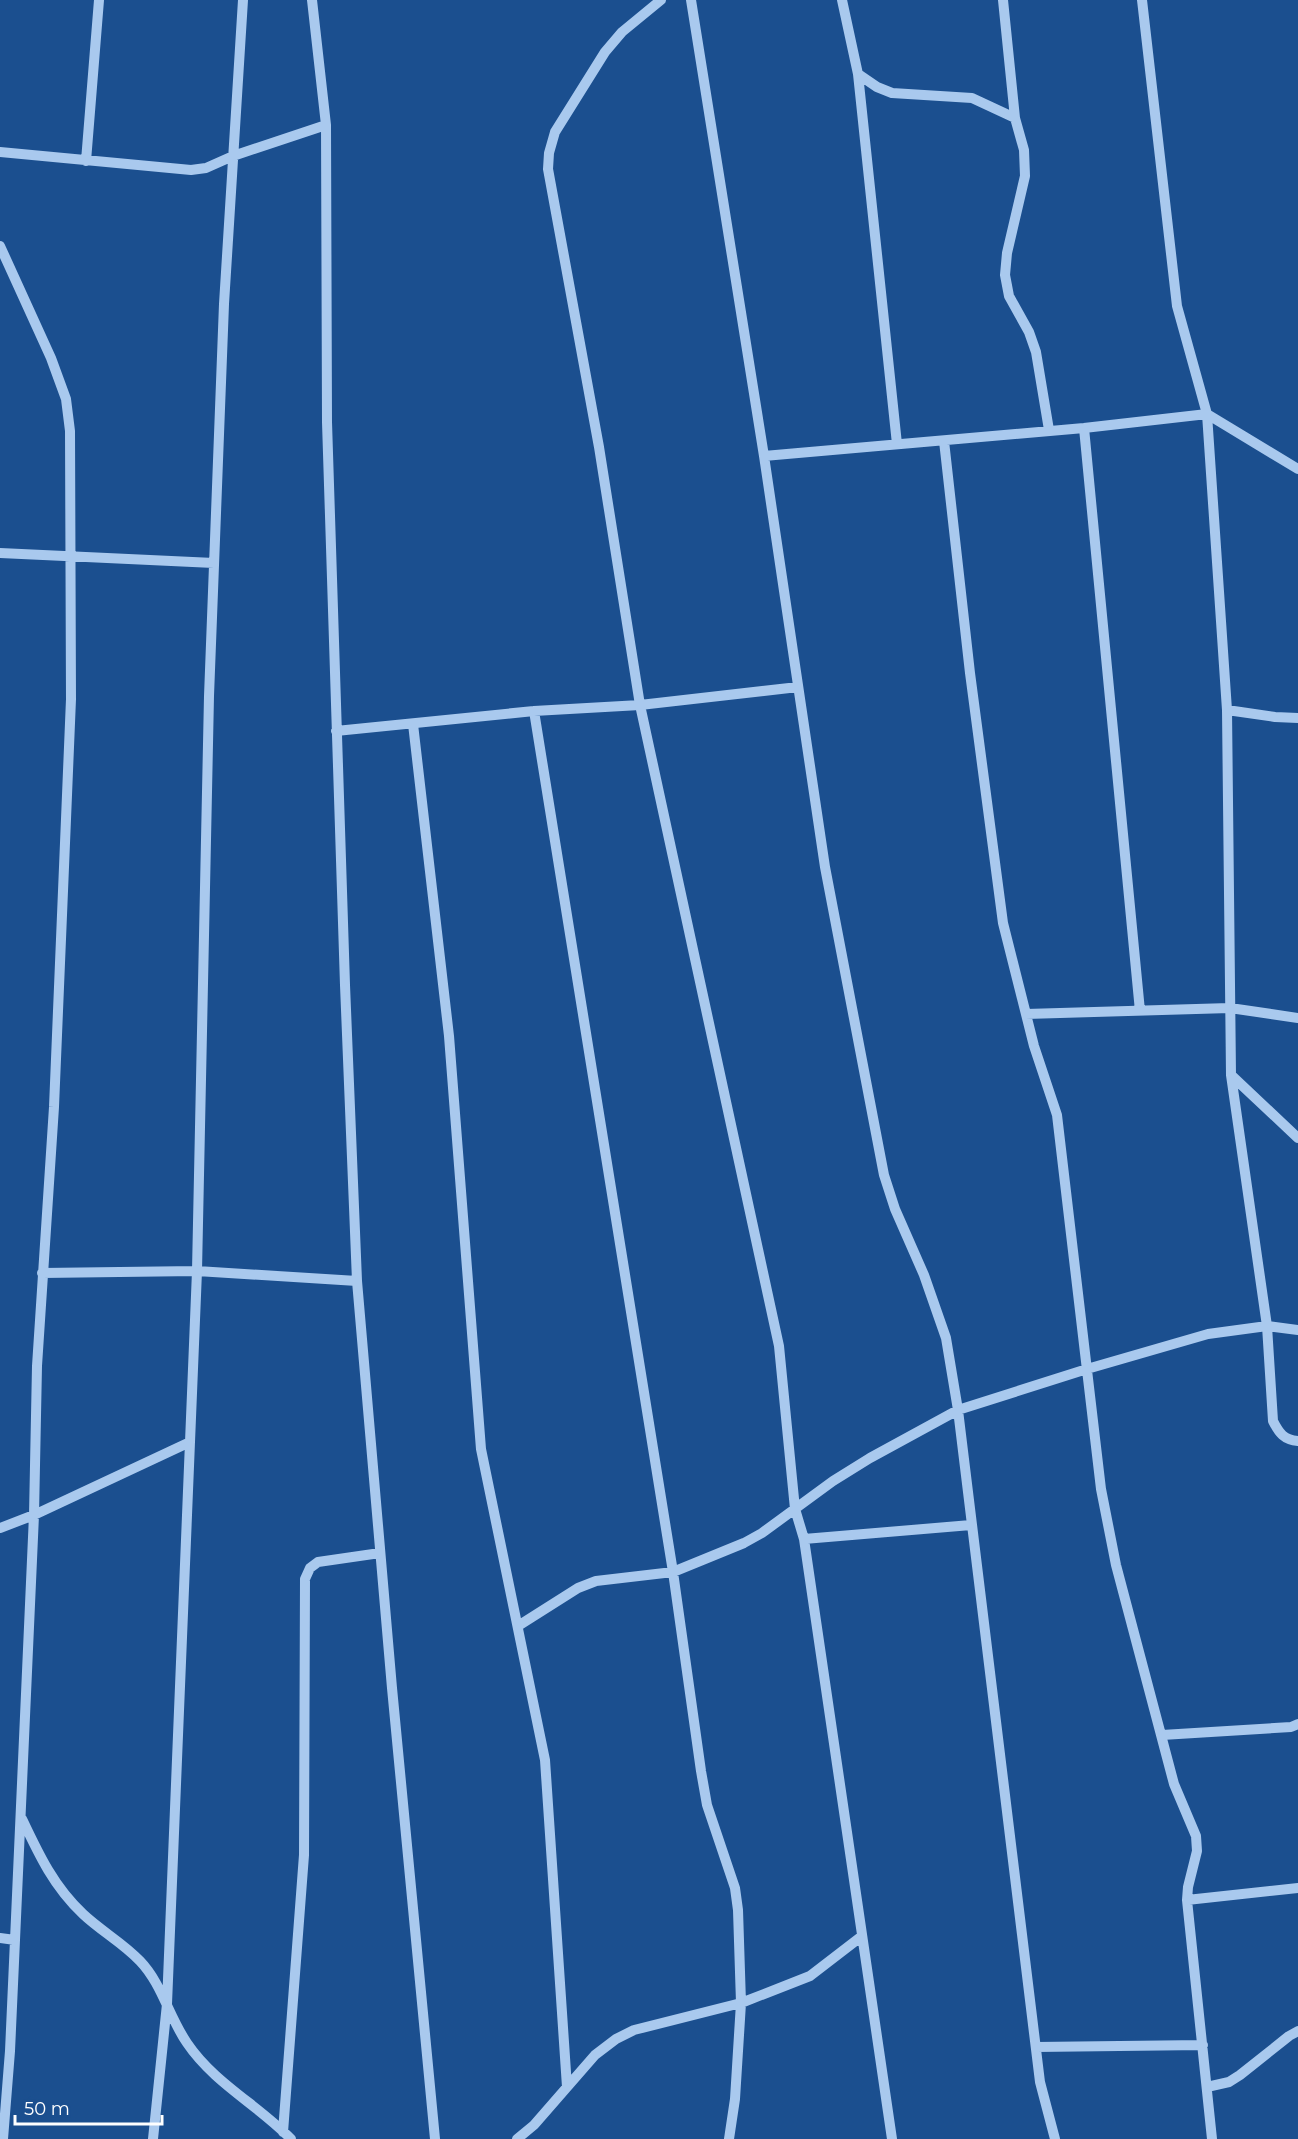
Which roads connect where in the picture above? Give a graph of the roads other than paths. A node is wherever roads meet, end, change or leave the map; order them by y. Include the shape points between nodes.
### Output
1 (99, 0) edge
2 (243, 0) edge
3 (312, 0) edge
4 (661, 0) edge
5 (691, 0) edge
6 (842, 0) edge
7 (1003, 0) edge
8 (1142, 0) edge
9 (858, 74) junction
10 (1015, 118) junction
11 (326, 125) junction
12 (0, 153) edge
13 (233, 156) junction
14 (86, 161) junction
15 (0, 246) edge
16 (1207, 414) junction
17 (1084, 428) junction
18 (1049, 430) junction
19 (944, 441) junction
20 (897, 444) junction
21 (764, 456) junction
22 (1298, 469) edge
23 (0, 554) edge
24 (70, 556) junction
25 (214, 563) junction
26 (798, 687) junction
27 (640, 705) junction
28 (1227, 710) junction
29 (534, 711) junction
30 (1298, 718) edge
31 (413, 724) junction
32 (336, 731) junction
33 (1230, 1008) junction
34 (1140, 1011) junction
35 (1026, 1014) junction
36 (1298, 1018) edge
37 (1231, 1076) junction
38 (1298, 1138) edge
39 (197, 1271) junction
40 (42, 1273) junction
41 (357, 1281) junction
42 (1267, 1326) junction
43 (1298, 1330) edge
44 (1087, 1369) junction
45 (958, 1410) junction
46 (1298, 1441) edge
47 (190, 1442) junction
48 (795, 1509) junction
49 (34, 1515) junction
50 (971, 1525) junction
51 (0, 1528) edge
52 (804, 1539) junction
53 (380, 1553) junction
54 (673, 1572) junction
55 (518, 1626) junction
56 (1298, 1724) edge
57 (1162, 1735) junction
58 (21, 1816) junction
59 (1298, 1888) edge
60 (1187, 1900) junction
61 (862, 1936) junction
62 (0, 1938) edge
63 (15, 1940) junction
64 (741, 2003) junction
65 (167, 2004) junction
66 (1298, 2031) edge
67 (1203, 2045) junction
68 (1036, 2047) junction
69 (1207, 2086) junction
70 (567, 2087) junction
71 (287, 2135) edge
72 (3, 2139) edge
73 (153, 2139) edge
74 (435, 2139) edge
75 (517, 2139) edge
76 (729, 2139) edge
77 (892, 2139) edge
78 (1055, 2139) edge
79 (1212, 2139) edge

1 - 14 street
2 - 13 street
3 - 11 street
4 - 27 street via 604,52 555,132 548,169 599,447
5 - 21 street
6 - 9 street
7 - 10 street
8 - 16 street via 1177,306
9 - 10 street via 892,93 972,98
9 - 20 street
10 - 18 street via 1024,150 1025,176 1005,275 1009,296 1036,352
11 - 13 street
11 - 32 street via 327,422
12 - 14 street
13 - 14 street via 191,170
13 - 25 street
15 - 24 street via 66,399 70,432
16 - 17 street
16 - 22 street
16 - 28 street
17 - 18 street
17 - 34 street
18 - 19 street
19 - 20 street
19 - 35 street via 1003,923
20 - 21 street
21 - 26 street
23 - 24 street
24 - 25 street
24 - 40 street via 70,734 54,1107
25 - 39 street
26 - 27 street
26 - 45 street via 825,867 884,1175 946,1338
27 - 29 street
27 - 48 street via 779,1346
28 - 30 street
28 - 33 street
29 - 31 street
29 - 54 street
31 - 32 street
31 - 55 street via 449,1036 481,1449
32 - 41 street
33 - 34 street
33 - 36 street
33 - 37 street
34 - 35 street
35 - 44 street via 1057,1115
37 - 38 street
37 - 42 street
39 - 40 street
39 - 41 street
39 - 47 street
40 - 49 street
41 - 53 street
42 - 43 street
42 - 44 street via 1208,1334
42 - 46 street via 1274,1421 1279,1433 1290,1441
44 - 45 street
44 - 57 street via 1101,1489 1116,1565
45 - 48 street via 870,1458
45 - 50 street
47 - 49 street
47 - 65 street
48 - 52 street
48 - 54 street via 744,1543
49 - 51 street
49 - 58 street
50 - 52 street
50 - 68 street
52 - 61 street
53 - 71 street via 318,1562 305,1579 304,1855
53 - 74 street
54 - 55 street via 596,1581
54 - 64 street via 707,1805 735,1888
55 - 70 street via 545,1760
56 - 57 street
57 - 60 street via 1174,1784 1196,1836 1197,1851
58 - 63 street
58 - 65 street via 41,1861 60,1890 139,1960 155,1979
59 - 60 street
60 - 67 street
61 - 64 street via 810,1976
61 - 77 street
62 - 63 street
63 - 72 street
64 - 70 street via 634,2030 615,2039
64 - 76 street
65 - 71 street via 187,2044 214,2074
65 - 73 street
66 - 69 street via 1229,2082
67 - 68 street
67 - 69 street
68 - 78 street via 1044,2102
69 - 79 street
70 - 75 street

